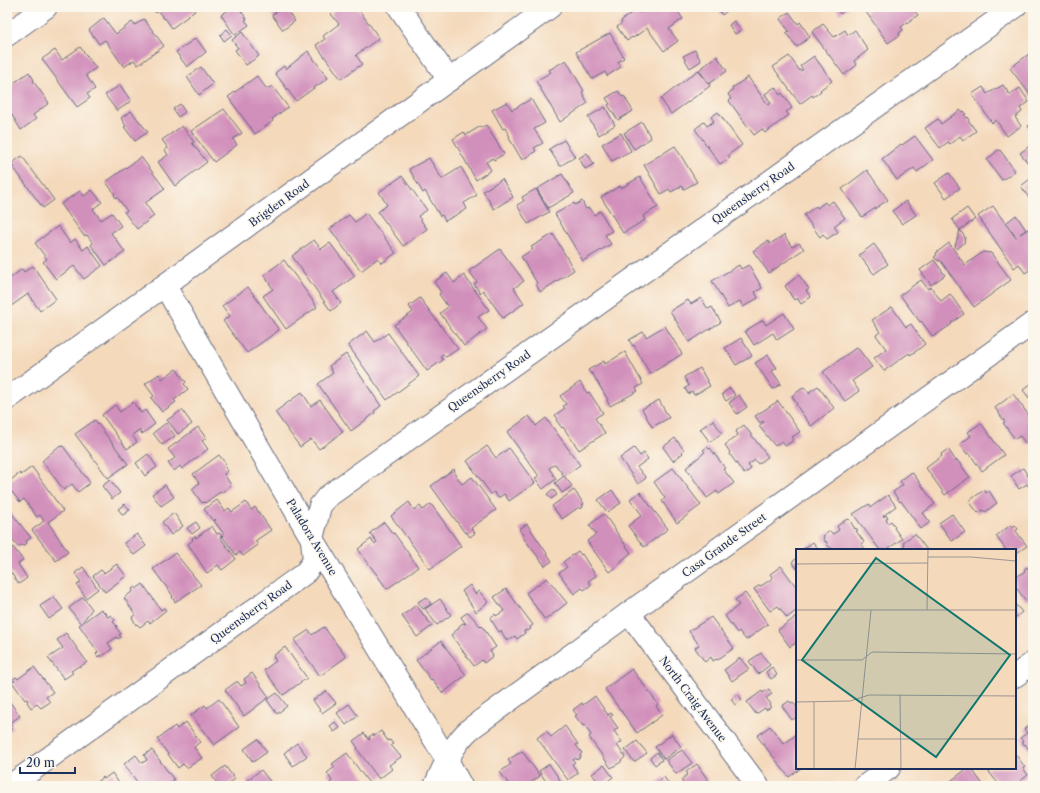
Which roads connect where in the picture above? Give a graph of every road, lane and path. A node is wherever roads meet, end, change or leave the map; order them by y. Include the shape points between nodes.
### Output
1 (46, 7) edge
2 (399, 7) edge
3 (550, 7) edge
4 (1015, 7) edge
5 (7, 35) edge
6 (449, 80) junction
7 (165, 286) junction
8 (1033, 323) edge
9 (7, 399) edge
10 (312, 539) junction
11 (629, 613) junction
12 (1033, 663) edge
13 (1016, 675) edge
14 (447, 760) junction
15 (889, 769) edge
16 (10, 786) edge
17 (435, 786) edge
18 (461, 786) edge
19 (758, 786) edge
20 (865, 786) edge

1 - 5 street
2 - 6 street
3 - 6 street, Brigden Road
4 - 10 street, Queensberry Road via 327,497 320,506
6 - 7 street, Brigden Road
7 - 9 street, Brigden Road
7 - 10 street, Paladora Avenue
8 - 11 street, Casa Grande Street
10 - 14 street, Paladora Avenue
10 - 16 street, Queensberry Road via 314,561 305,573
11 - 14 street, Casa Grande Street via 470,729
11 - 19 street, North Craig Avenue
12 - 13 street
14 - 17 street, Casa Grande Street
14 - 18 street, Paladora Avenue
15 - 20 street

